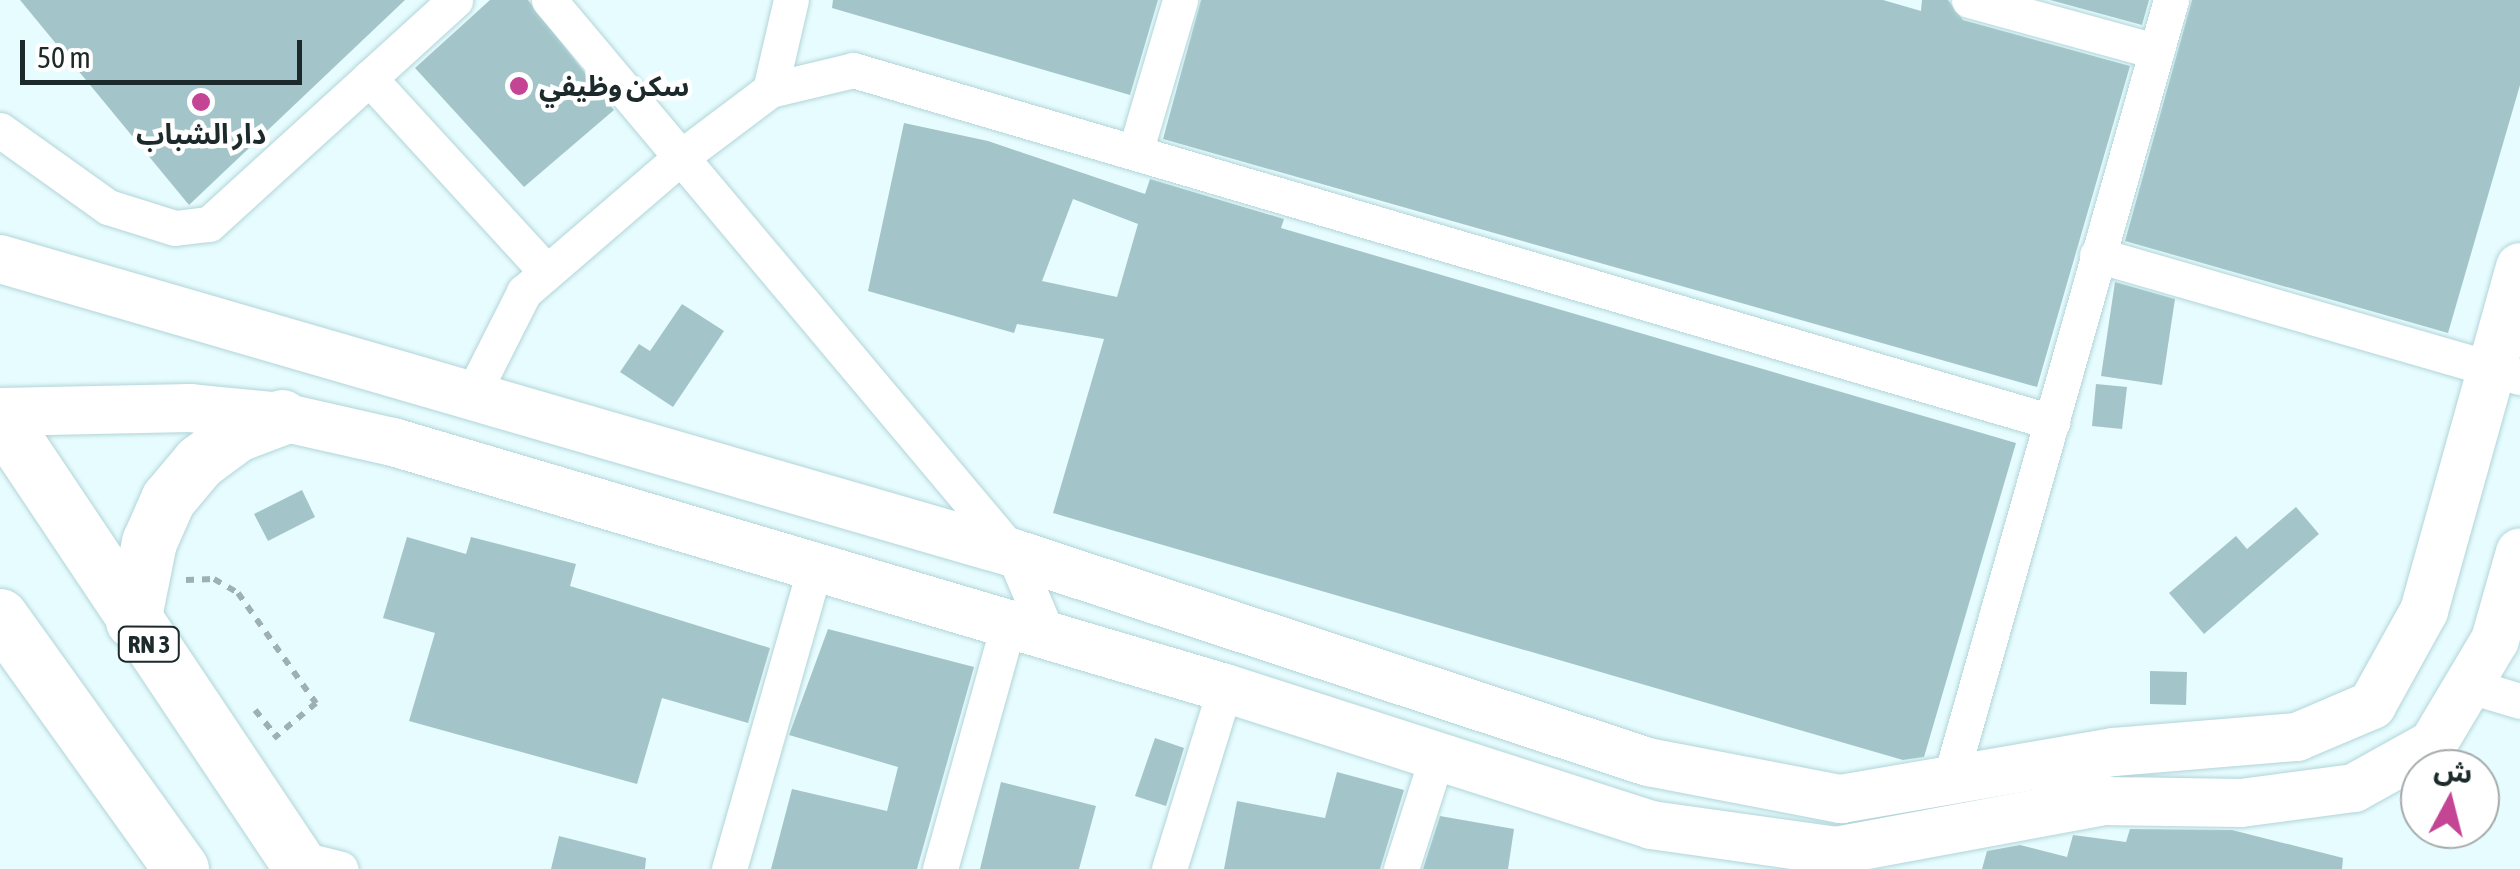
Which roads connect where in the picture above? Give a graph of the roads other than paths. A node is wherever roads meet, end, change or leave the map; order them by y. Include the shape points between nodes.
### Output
1 (454, 0) edge
2 (549, 0) edge
3 (791, 0) edge
4 (1180, 0) edge
5 (1969, 0) edge
6 (2170, 0) edge
7 (2156, 51) junction
8 (369, 78) junction
9 (770, 90) junction
10 (0, 130) edge
11 (1136, 149) junction
12 (681, 157) junction
13 (2097, 254) junction
14 (0, 259) edge
15 (2520, 267) edge
16 (547, 272) junction
17 (2506, 374) edge
18 (471, 397) junction
19 (0, 414) edge
20 (282, 417) junction
21 (2052, 422) junction
22 (2520, 552) edge
23 (1013, 553) junction
24 (814, 570) junction
25 (136, 609) junction
26 (0, 616) edge
27 (1029, 636) junction
28 (2470, 686) junction
29 (1225, 688) junction
30 (2520, 701) edge
31 (1438, 756) junction
32 (1949, 784) junction
33 (1774, 855) edge
34 (312, 865) edge
35 (181, 869) edge
36 (730, 869) edge
37 (940, 869) edge
38 (1169, 869) edge
39 (1402, 869) edge

1 - 8 street
2 - 12 street
3 - 9 street
4 - 11 street
5 - 7 street
6 - 7 street
7 - 13 street
8 - 10 street via 210,224 175,228 108,207
8 - 16 street
9 - 11 street via 853,70
9 - 12 street
11 - 21 street
12 - 16 street
12 - 23 street
13 - 17 street
13 - 21 street
14 - 18 main road
15 - 17 main road
16 - 18 street via 524,292
17 - 32 main road via 2424,611 2372,704 2297,737 2114,752
18 - 23 main road
19 - 20 main road via 190,408
19 - 25 main road, RN 3
20 - 24 main road via 392,442
20 - 25 main road via 237,434 168,499
21 - 32 street
22 - 28 main road via 2495,640
23 - 27 street
23 - 32 main road via 1648,762 1842,798
24 - 27 main road
24 - 36 street
25 - 34 main road, RN 3 via 234,770
26 - 35 main road
27 - 29 main road
27 - 37 street
28 - 30 street
28 - 33 main road via 2432,744 2354,788 2241,803 2106,802 1835,851
29 - 31 main road
29 - 38 street
31 - 33 main road via 1652,825
31 - 39 street

